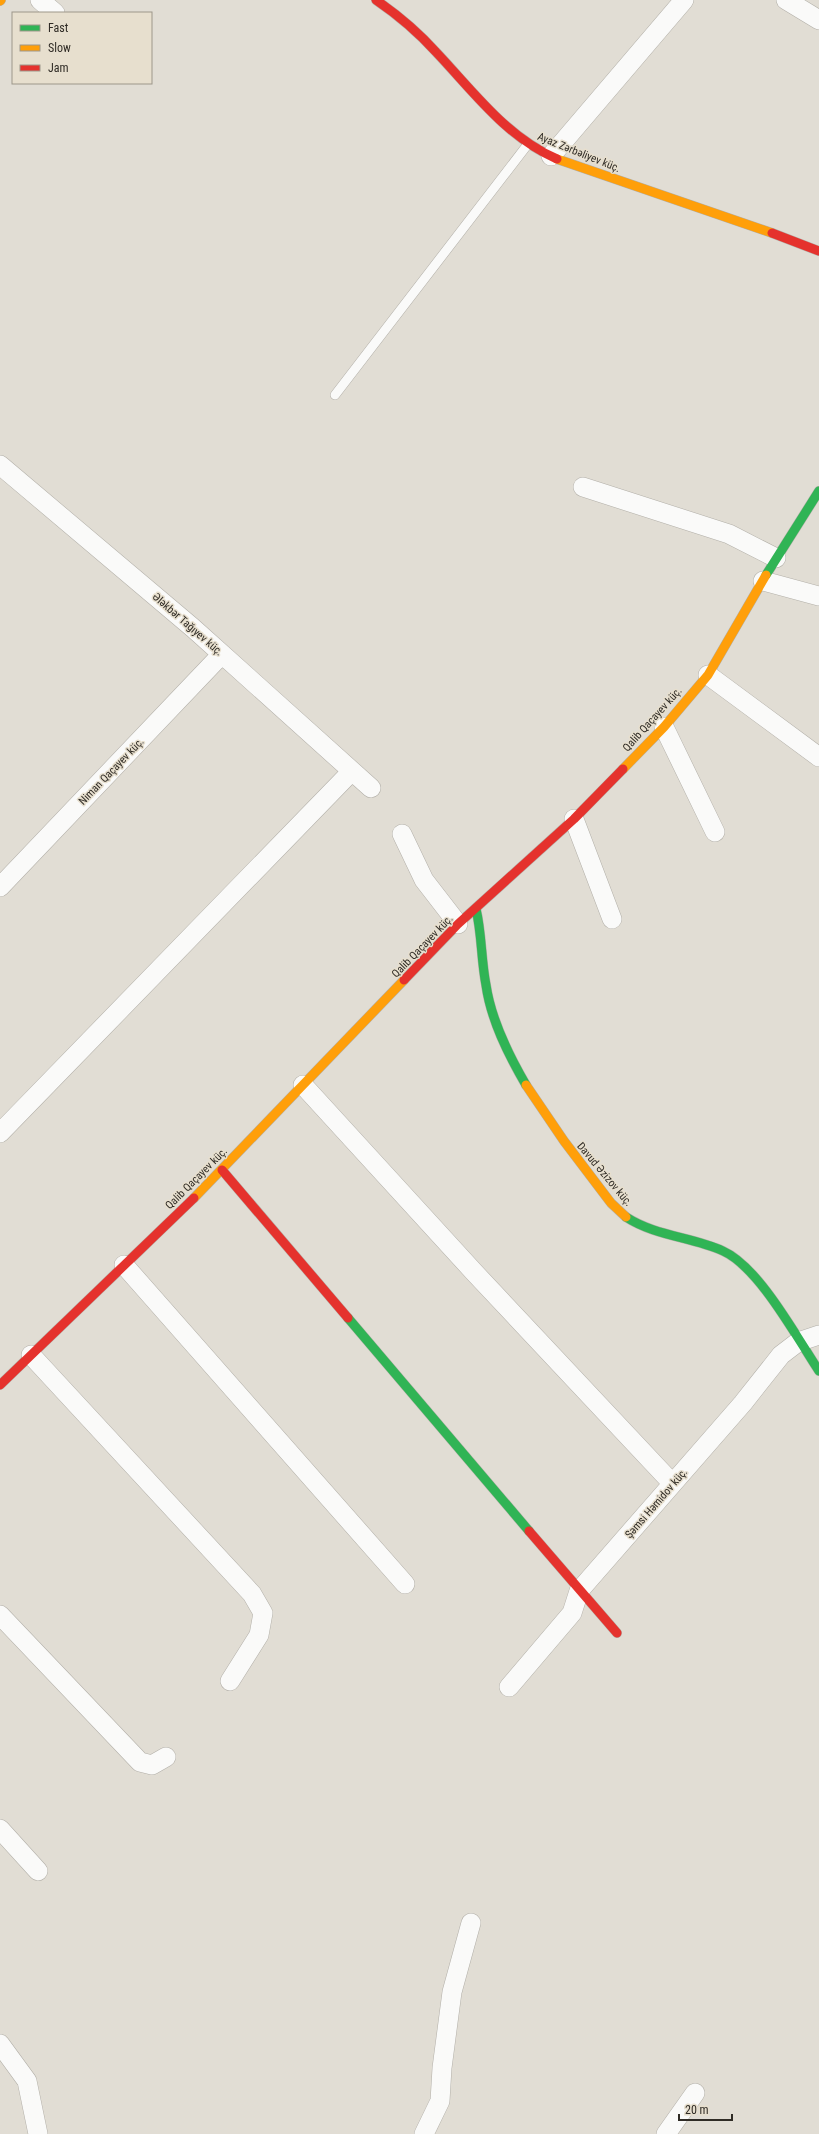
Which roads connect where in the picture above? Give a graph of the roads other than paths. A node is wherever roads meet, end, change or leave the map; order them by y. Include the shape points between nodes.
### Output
1 (40, 0) edge
2 (376, 0) edge
3 (684, 0) edge
4 (786, 0) edge
5 (54, 12) edge
6 (819, 20) edge
7 (528, 144) junction
8 (551, 156) junction
9 (819, 251) edge
10 (336, 395) dead end
11 (0, 465) edge
12 (583, 487) dead end
13 (819, 490) edge
14 (776, 558) junction
15 (763, 581) junction
16 (819, 596) edge
17 (222, 654) junction
18 (708, 674) junction
19 (664, 727) junction
20 (819, 757) edge
21 (352, 771) junction
22 (371, 788) dead end
23 (574, 818) junction
24 (714, 832) dead end
25 (402, 834) dead end
26 (0, 887) edge
27 (476, 909) junction
28 (612, 919) dead end
29 (458, 924) junction
30 (303, 1085) junction
31 (0, 1133) edge
32 (222, 1170) junction
33 (124, 1265) junction
34 (819, 1335) edge
35 (798, 1342) junction
36 (31, 1355) junction
37 (819, 1371) edge
38 (0, 1386) edge
39 (672, 1483) junction
40 (405, 1584) dead end
41 (579, 1592) junction
42 (0, 1615) edge
43 (617, 1633) dead end
44 (230, 1681) dead end
45 (509, 1687) dead end
46 (166, 1757) dead end
47 (0, 1829) edge
48 (38, 1871) dead end
49 (471, 1923) dead end
50 (0, 2044) edge
51 (695, 2093) dead end
52 (38, 2134) edge
53 (424, 2134) edge
54 (666, 2134) edge

1 - 5 street
2 - 7 street, Ayaz Zərbəliyev küç. via 409,25 513,133
3 - 8 street
4 - 6 street
7 - 8 street, Ayaz Zərbəliyev küç.
7 - 10 lane
8 - 9 street, Ayaz Zərbəliyev küç.
11 - 17 street, Ələkbər Tağıyev küç.
12 - 14 street via 729,534
13 - 14 street, Qalib Qaçayev küç.
14 - 15 street, Qalib Qaçayev küç.
15 - 16 street
15 - 18 street, Qalib Qaçayev küç.
17 - 21 street, Ələkbər Tağıyev küç.
17 - 26 street, Niman Qaçayev küç.
18 - 19 street, Qalib Qaçayev küç.
18 - 20 street
19 - 23 street, Qalib Qaçayev küç.
19 - 24 street
21 - 22 street, Ələkbər Tağıyev küç.
21 - 31 street
23 - 27 street, Qalib Qaçayev küç.
23 - 28 street
25 - 29 street via 424,880
27 - 29 street, Qalib Qaçayev küç.
27 - 35 street, Davud Əzizov küç. via 480,924 484,976 491,1008 517,1070 566,1146 621,1213 635,1223 713,1247 734,1257 766,1293
29 - 30 street, Qalib Qaçayev küç.
30 - 32 street, Qalib Qaçayev küç.
30 - 39 street
32 - 33 street, Qalib Qaçayev küç.
32 - 41 street
33 - 36 street, Qalib Qaçayev küç.
33 - 40 street
34 - 35 street, Şəmsi Həmidov küç.
35 - 37 street, Davud Əzizov küç.
35 - 39 street, Şəmsi Həmidov küç. via 781,1355 743,1403
36 - 38 street, Qalib Qaçayev küç.
36 - 44 street via 252,1594 263,1613 259,1635
39 - 41 street, Şəmsi Həmidov küç.
41 - 43 street
41 - 45 street, Şəmsi Həmidov küç. via 572,1613
42 - 46 street via 140,1762 152,1765
47 - 48 street
49 - 53 street via 452,1992 440,2101
50 - 52 street via 27,2081
51 - 54 street

